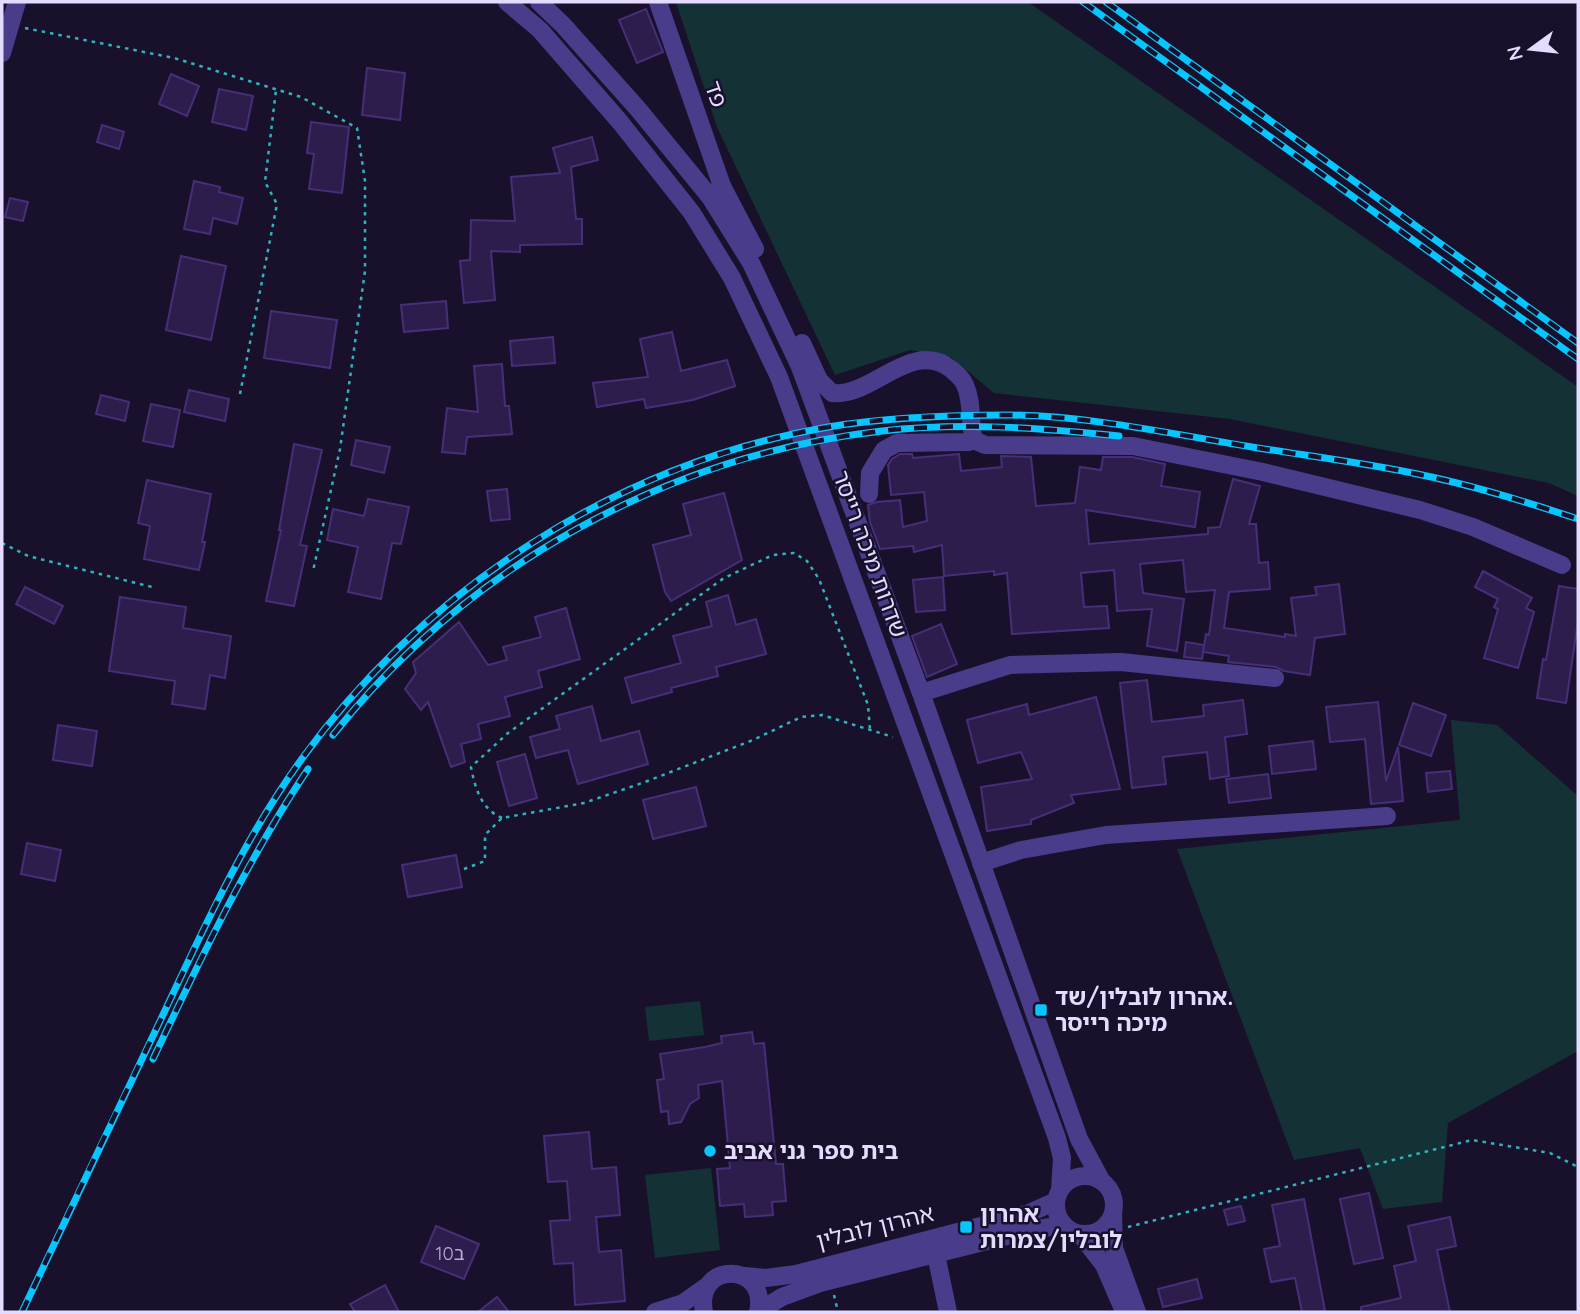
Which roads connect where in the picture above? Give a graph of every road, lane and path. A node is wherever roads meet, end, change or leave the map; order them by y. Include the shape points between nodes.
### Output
1 (17, 2) edge
2 (507, 2) edge
3 (539, 2) edge
4 (657, 2) edge
5 (10, 25) junction
6 (2, 53) edge
7 (276, 89) junction
8 (716, 191) junction
9 (240, 394) dead end
10 (974, 440) junction
11 (869, 494) dead end
12 (2, 543) edge
13 (1562, 565) dead end
14 (313, 571) dead end
15 (156, 588) dead end
16 (1275, 678) dead end
17 (921, 694) junction
18 (870, 730) junction
19 (913, 743) junction
20 (1387, 816) dead end
21 (502, 818) junction
22 (981, 863) junction
23 (464, 869) dead end
24 (1578, 1167) edge
25 (1101, 1180) junction
26 (1058, 1195) junction
27 (1113, 1222) junction
28 (1063, 1225) junction
29 (1080, 1234) junction
30 (934, 1246) junction
31 (745, 1276) junction
32 (707, 1286) junction
33 (655, 1312) edge
34 (704, 1312) edge
35 (759, 1312) edge
36 (947, 1312) edge
37 (1124, 1312) edge
38 (1137, 1312) edge

1 - 5 street
2 - 19 street, שדרות מיכה רייסר via 540,30 620,122 692,213 732,278 779,377
3 - 8 street, שדרות מיכה רייסר
4 - 8 street, פד
5 - 6 street
5 - 7 path via 174,58
7 - 9 path via 265,182 277,204
7 - 14 path via 301,97 357,128 365,181 366,271 340,449
8 - 10 street via 826,388 832,393 849,393 920,361 946,365 965,383
8 - 17 street, שדרות מיכה רייסר via 800,367
10 - 11 street via 890,446 878,456 870,473
10 - 13 street via 985,445 1133,446 1263,472 1420,510
12 - 15 path via 28,556
16 - 17 street via 1121,662 1010,665
17 - 22 street, שדרות מיכה רייסר
18 - 19 path
18 - 21 path via 822,716 801,717 753,740 584,803
18 - 21 path via 868,705 819,579 807,561 794,553 773,555 724,578 508,733 471,767 475,788 491,813
19 - 26 street, שדרות מיכה רייסר via 1057,1138 1062,1158
20 - 22 street via 1106,835 1021,850
21 - 23 path via 485,835 485,861
22 - 25 street, שדרות מיכה רייסר via 1079,1139
24 - 27 path via 1550,1153 1472,1140
25 - 26 street via 1074,1177
25 - 27 street via 1113,1195
26 - 28 street via 1056,1210
26 - 30 street, אהרון לובלין via 1027,1214
27 - 29 street via 1097,1232
27 - 38 street via 1114,1248
28 - 29 street
28 - 30 street, אהרון לובלין
29 - 37 street via 1104,1265
30 - 31 street, אהרון לובלין via 796,1274
30 - 35 street, אהרון לובלין via 782,1297
30 - 36 street
31 - 32 street, אהרון לובלין via 720,1275
31 - 35 street via 756,1288
32 - 33 street via 683,1303
32 - 34 street

